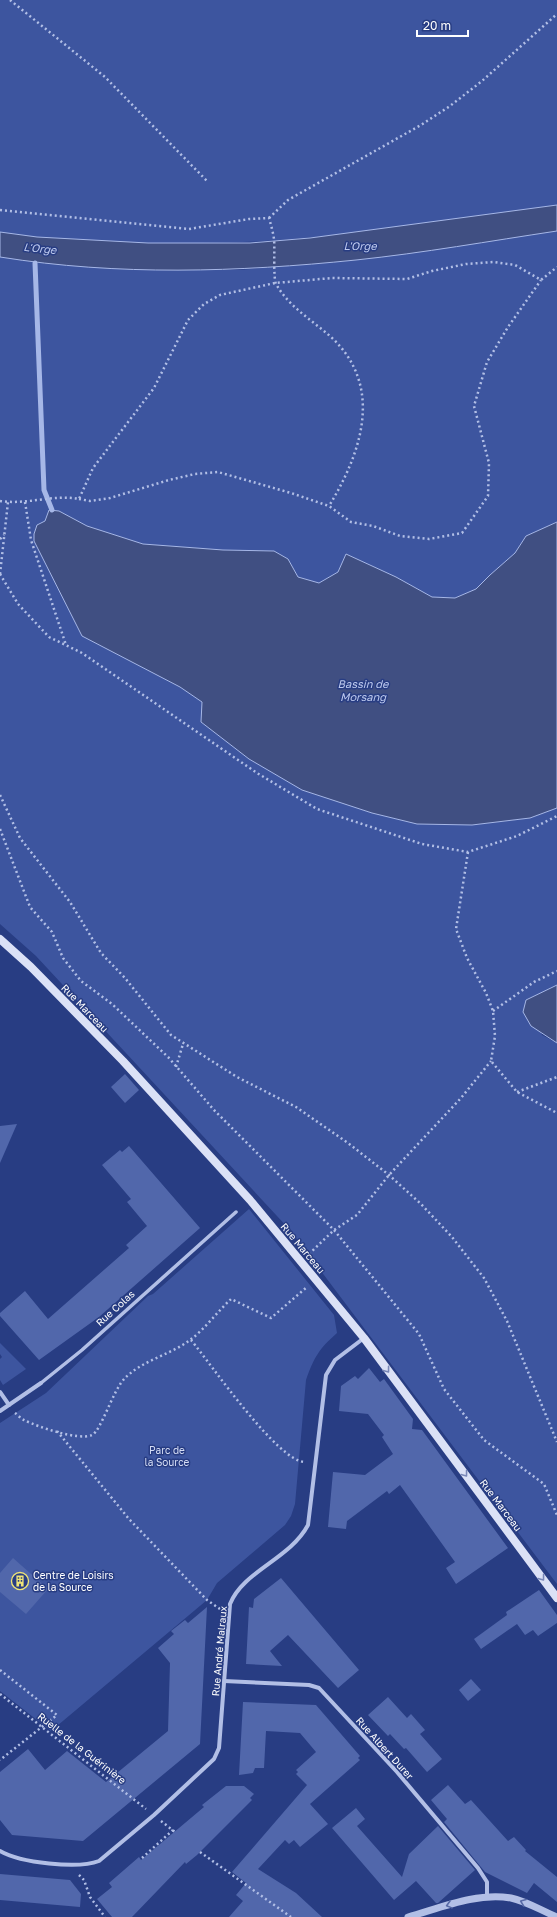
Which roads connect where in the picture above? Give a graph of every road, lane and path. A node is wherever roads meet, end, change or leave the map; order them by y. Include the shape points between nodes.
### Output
1 (10, 0) edge
2 (557, 14) edge
3 (207, 182) dead end
4 (0, 210) edge
5 (269, 218) junction
6 (557, 267) edge
7 (541, 280) junction
8 (275, 283) junction
9 (79, 499) junction
10 (0, 501) edge
11 (8, 502) junction
12 (25, 502) junction
13 (329, 506) junction
14 (4, 535) junction
15 (0, 539) edge
16 (0, 574) edge
17 (66, 645) junction
18 (0, 794) edge
19 (557, 816) edge
20 (0, 830) edge
21 (468, 852) junction
22 (0, 939) edge
23 (557, 971) edge
24 (494, 1011) junction
25 (183, 1044) junction
26 (492, 1061) junction
27 (176, 1067) junction
28 (557, 1077) edge
29 (516, 1092) junction
30 (557, 1113) edge
31 (389, 1175) junction
32 (236, 1212) dead end
33 (334, 1230) junction
34 (302, 1262) junction
35 (316, 1279) junction
36 (364, 1338) junction
37 (191, 1340) junction
38 (41, 1383) joint
39 (0, 1392) edge
40 (9, 1405) junction
41 (0, 1411) edge
42 (57, 1431) junction
43 (557, 1442) edge
44 (316, 1462) junction
45 (557, 1515) edge
46 (557, 1598) edge
47 (229, 1610) junction
48 (0, 1670) edge
49 (224, 1681) junction
50 (0, 1694) edge
51 (43, 1727) junction
52 (0, 1760) edge
53 (154, 1815) junction
54 (0, 1851) edge
55 (200, 1852) dead end
56 (142, 1858) dead end
57 (69, 1865) junction
58 (487, 1897) junction
59 (105, 1917) edge
60 (291, 1917) edge
61 (408, 1917) edge
62 (557, 1917) edge

1 - 3 path via 105,77
2 - 5 path via 450,106 421,126 288,200
4 - 5 path via 189,229
5 - 8 path via 274,239
6 - 7 path
7 - 8 path via 515,265 494,262 466,264 407,279 332,278
7 - 13 path via 487,362 474,406 489,463 488,496 462,533 429,540 400,536 373,526 351,522
8 - 9 path via 220,296 204,304 188,320 154,388 93,468
8 - 13 path via 297,310 341,347 353,365 361,386 363,408 357,449 342,486
9 - 12 path via 70,497
9 - 13 path via 90,501 110,498 169,480 218,472 284,490
10 - 11 path
11 - 12 path
11 - 14 path
12 - 17 path via 31,540
14 - 15 path
14 - 16 path
16 - 17 path via 18,604 49,637
17 - 21 path via 82,653 257,773 317,809 422,844
18 - 25 path via 20,838 70,902 101,953 171,1035
19 - 21 path via 517,836
20 - 27 path via 30,907 52,932 63,958 81,981 112,1004
21 - 24 path via 456,929 467,958
22 - 34 main road, Rue Marceau via 31,967 128,1067 250,1200
23 - 24 path via 534,982
24 - 26 path
25 - 27 path
25 - 31 path via 266,1093 296,1107
26 - 29 path
26 - 31 path
27 - 33 path via 214,1110
28 - 29 path
29 - 30 path
31 - 33 path via 357,1215
31 - 43 path via 452,1237 484,1278 507,1321
32 - 38 street, Rue Colas via 82,1350
33 - 34 path
33 - 45 path via 419,1334 444,1389 484,1440 544,1484
34 - 35 main road, Rue Marceau
35 - 36 main road, Rue Marceau
35 - 37 path via 271,1318 230,1299
36 - 44 street, Rue André Malraux via 335,1360 326,1375
36 -> 46 main road, Rue Marceau
37 - 42 path via 134,1370 124,1378 114,1391 94,1434 84,1438
37 - 44 path via 251,1417 282,1451 298,1462
38 - 40 street, Rue Colas
39 - 40 street
40 - 41 street, Rue Colas
40 - 42 path via 24,1420
42 - 47 path via 129,1519 207,1600 214,1606
44 - 47 street, Rue André Malraux via 310,1513 303,1534 296,1543 239,1588
47 - 49 street, Rue André Malraux
48 - 51 path via 57,1715
49 - 53 street, Rue André Malraux via 219,1748 214,1759
49 - 58 street, Rue Albert Durer via 309,1685 319,1688 397,1772 478,1868 487,1882
50 - 51 path, Ruelle de la Guérinière
51 - 52 path
51 - 53 path, Ruelle de la Guérinière
53 - 56 path, Ruelle de la Guérinière via 174,1831
53 - 57 street, Rue André Malraux via 99,1861 90,1865
54 - 57 street, Rue André Malraux via 21,1860
55 - 60 path
57 - 59 path via 84,1880 90,1897
58 -> 61 street
62 -> 58 street via 512,1898

